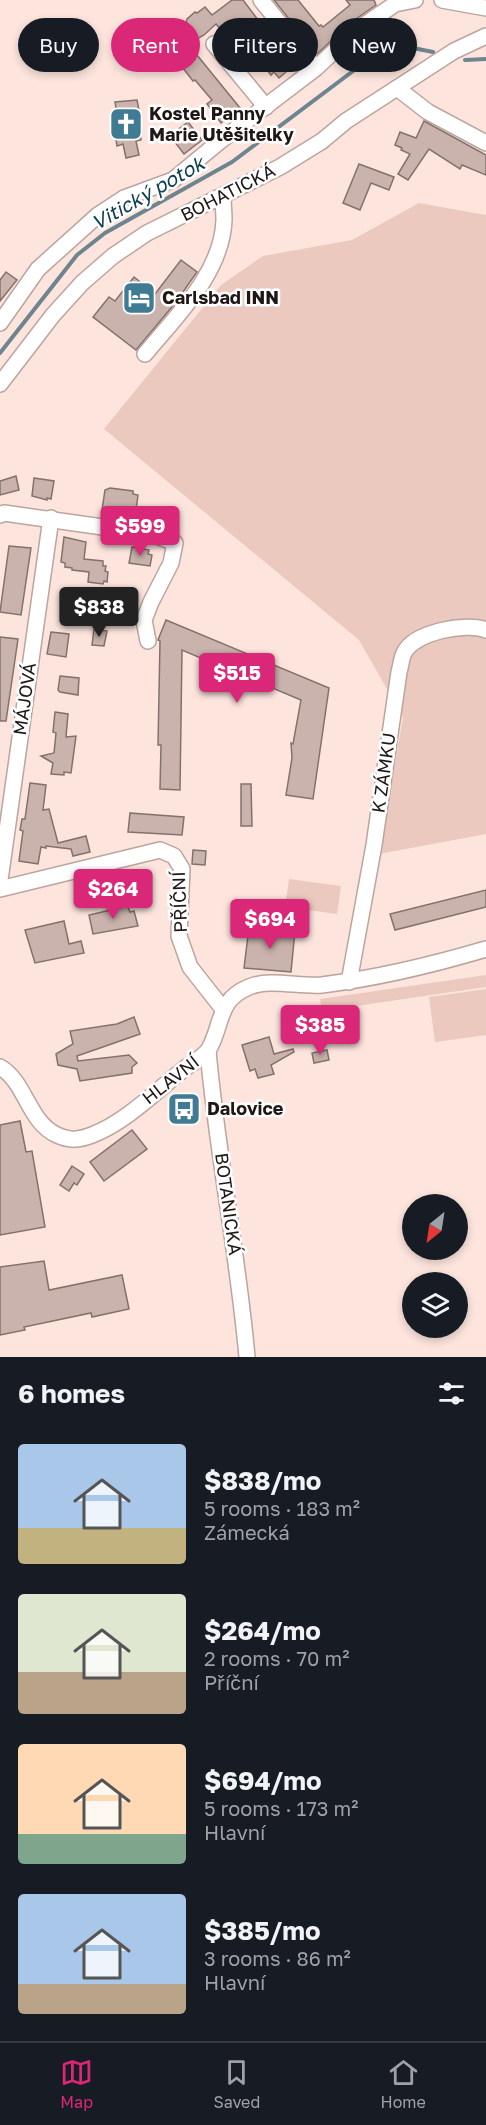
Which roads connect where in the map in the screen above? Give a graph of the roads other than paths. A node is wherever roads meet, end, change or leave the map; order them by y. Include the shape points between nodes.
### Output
1 (261, 0) edge
2 (415, 0) edge
3 (442, 0) edge
4 (486, 8) edge
5 (276, 18) edge
6 (486, 36) edge
7 (318, 66) edge
8 (237, 72) edge
9 (311, 72) edge
10 (397, 88) junction
11 (266, 107) junction
12 (486, 143) edge
13 (223, 196) junction
14 (0, 323) edge
15 (145, 354) dead end
16 (0, 384) edge
17 (0, 515) edge
18 (51, 518) junction
19 (486, 630) edge
20 (148, 641) dead end
21 (0, 880) edge
22 (0, 889) edge
23 (486, 949) edge
24 (350, 982) junction
25 (223, 1009) junction
26 (208, 1051) junction
27 (0, 1067) edge
28 (247, 1357) edge

1 - 5 street
2 - 7 street via 383,11
3 - 4 street
6 - 10 street, BOHATICKÁ via 454,51
8 - 11 street
9 - 11 street
10 - 12 street via 428,112
10 - 13 street, BOHATICKÁ via 322,141
11 - 14 street via 173,180 124,198 98,215 38,269
13 - 15 street via 224,221 206,279
13 - 16 street, BOHATICKÁ via 147,233 114,256 53,315
17 - 18 street
18 - 20 street via 152,534 175,543 171,563 144,620
18 - 21 street, MÁJOVÁ
19 - 24 street, K ZÁMKU via 448,628 412,644 404,653
22 - 25 street, PŘÍČNÍ via 159,850 174,856 182,869 179,936 190,967
23 - 24 street, HLAVNÍ
24 - 25 street, HLAVNÍ via 251,986 233,996
25 - 26 street, HLAVNÍ
26 - 27 street, HLAVNÍ via 116,1122 92,1135 70,1140 54,1134 40,1122 10,1073
26 - 28 street, BOTANICKÁ

